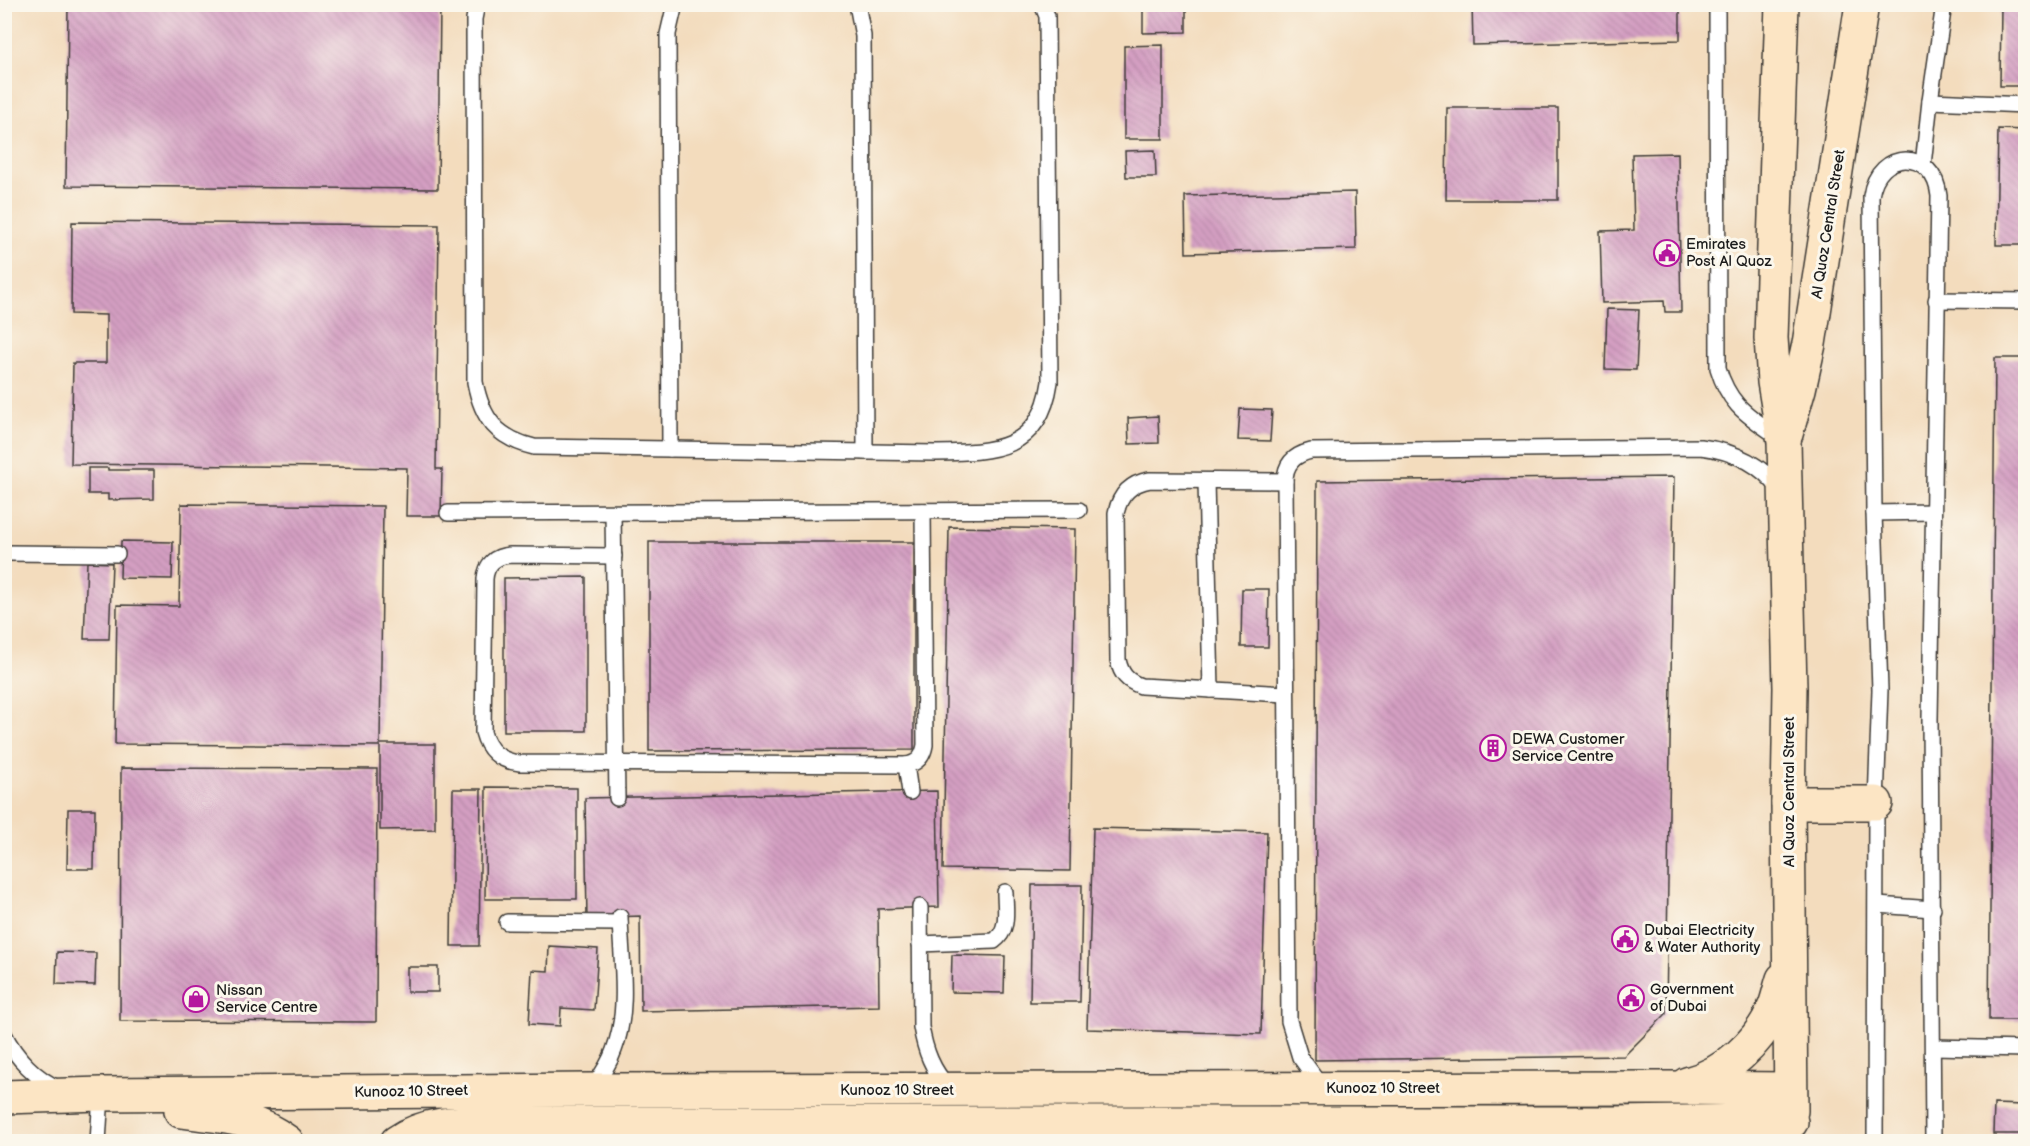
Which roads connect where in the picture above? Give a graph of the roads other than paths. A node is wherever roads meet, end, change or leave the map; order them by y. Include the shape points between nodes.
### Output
1 (477, 4) edge
2 (675, 4) edge
3 (858, 4) edge
4 (1042, 4) edge
5 (1717, 4) edge
6 (1782, 4) edge
7 (1862, 4) edge
8 (1944, 4) edge
9 (1930, 101) junction
10 (2025, 105) edge
11 (1923, 165) junction
12 (1936, 300) junction
13 (2025, 301) edge
14 (1784, 442) junction
15 (670, 449) junction
16 (865, 452) junction
17 (1206, 481) junction
18 (1285, 481) junction
19 (1785, 498) junction
20 (1078, 510) dead end
21 (923, 511) junction
22 (1933, 512) junction
23 (448, 513) dead end
24 (613, 513) junction
25 (1874, 513) junction
26 (4, 553) edge
27 (117, 554) dead end
28 (614, 556) junction
29 (1211, 690) junction
30 (1286, 694) junction
31 (616, 765) junction
32 (906, 765) junction
33 (910, 792) dead end
34 (617, 798) dead end
35 (1788, 803) junction
36 (1876, 803) junction
37 (1005, 892) dead end
38 (1877, 905) junction
39 (920, 907) dead end
40 (1933, 909) junction
41 (507, 922) dead end
42 (920, 944) junction
43 (1790, 961) junction
44 (4, 1034) edge
45 (1933, 1047) junction
46 (2025, 1049) edge
47 (1322, 1088) junction
48 (1670, 1088) junction
49 (591, 1089) junction
50 (1790, 1089) junction
51 (951, 1090) junction
52 (101, 1095) junction
53 (4, 1097) edge
54 (1658, 1122) junction
55 (501, 1132) edge
56 (715, 1132) edge
57 (924, 1132) edge
58 (1280, 1132) edge
59 (1791, 1132) edge
60 (98, 1142) edge
61 (287, 1142) edge
62 (397, 1142) edge
63 (1728, 1142) edge
64 (1875, 1142) edge
65 (1933, 1142) edge

1 - 15 lane via 475,382 484,412 504,435 534,447
2 - 15 lane via 668,33
3 - 16 lane via 863,36
4 - 16 lane via 1047,16 1050,382 1042,412 1023,435 997,449
5 - 14 lane via 1718,368 1732,401
6 - 14 street, Al Quoz Central Street via 1771,338
7 - 14 street, Al Quoz Central Street via 1811,333
8 - 9 lane
9 - 10 lane
9 - 11 lane
11 - 12 lane via 1935,179 1939,196
11 - 25 lane via 1912,161 1888,165 1873,184
12 - 13 lane
12 - 22 lane
14 - 19 street, Al Quoz Central Street
15 - 16 lane
17 - 18 lane
17 - 29 lane
17 - 29 lane via 1140,482 1118,503 1118,660 1124,676 1141,686
18 - 19 lane via 1285,472 1294,457 1311,451 1701,447 1750,462 1764,472
18 - 30 lane
19 - 35 street, Al Quoz Central Street via 1790,688
20 - 21 lane
21 - 24 lane
21 - 32 lane via 925,745 920,759
22 - 25 lane
22 - 40 lane
23 - 24 lane
24 - 28 lane
25 - 36 lane via 1880,690
26 - 27 lane
28 - 31 lane
28 - 31 lane via 510,555 489,565 485,579 483,732 490,748 511,762
29 - 30 lane
30 - 47 lane via 1289,1021 1300,1057
31 - 32 lane
31 - 34 lane
32 - 33 lane
35 - 36 street
35 - 43 street, Al Quoz Central Street
36 - 38 lane
37 - 42 lane via 1005,930 1001,937 994,941
38 - 40 lane
38 - 64 lane
39 - 42 lane
40 - 45 lane
41 - 49 lane via 620,920 623,1012 614,1050
42 - 51 lane via 924,1045 941,1080
43 - 48 street via 1774,1007 1745,1050 1723,1068
43 - 50 street, Al Quoz Central Street
44 - 52 lane via 28,1068 51,1085
45 - 46 lane
45 - 65 lane
47 - 48 street, Kunooz 10 Street
47 - 51 street, Kunooz 10 Street
48 - 50 street, Kunooz 10 Street
49 - 51 street, Kunooz 10 Street
49 - 52 street, Kunooz 10 Street
50 - 59 street, Al Quoz Central Street
52 - 53 street, Kunooz 10 Street
52 - 60 lane
52 - 61 street via 254,1122
54 - 58 street
54 - 59 street via 1761,1120
54 - 63 street via 1693,1126
55 - 56 street
55 - 62 street via 439,1124
56 - 57 street
57 - 58 street

